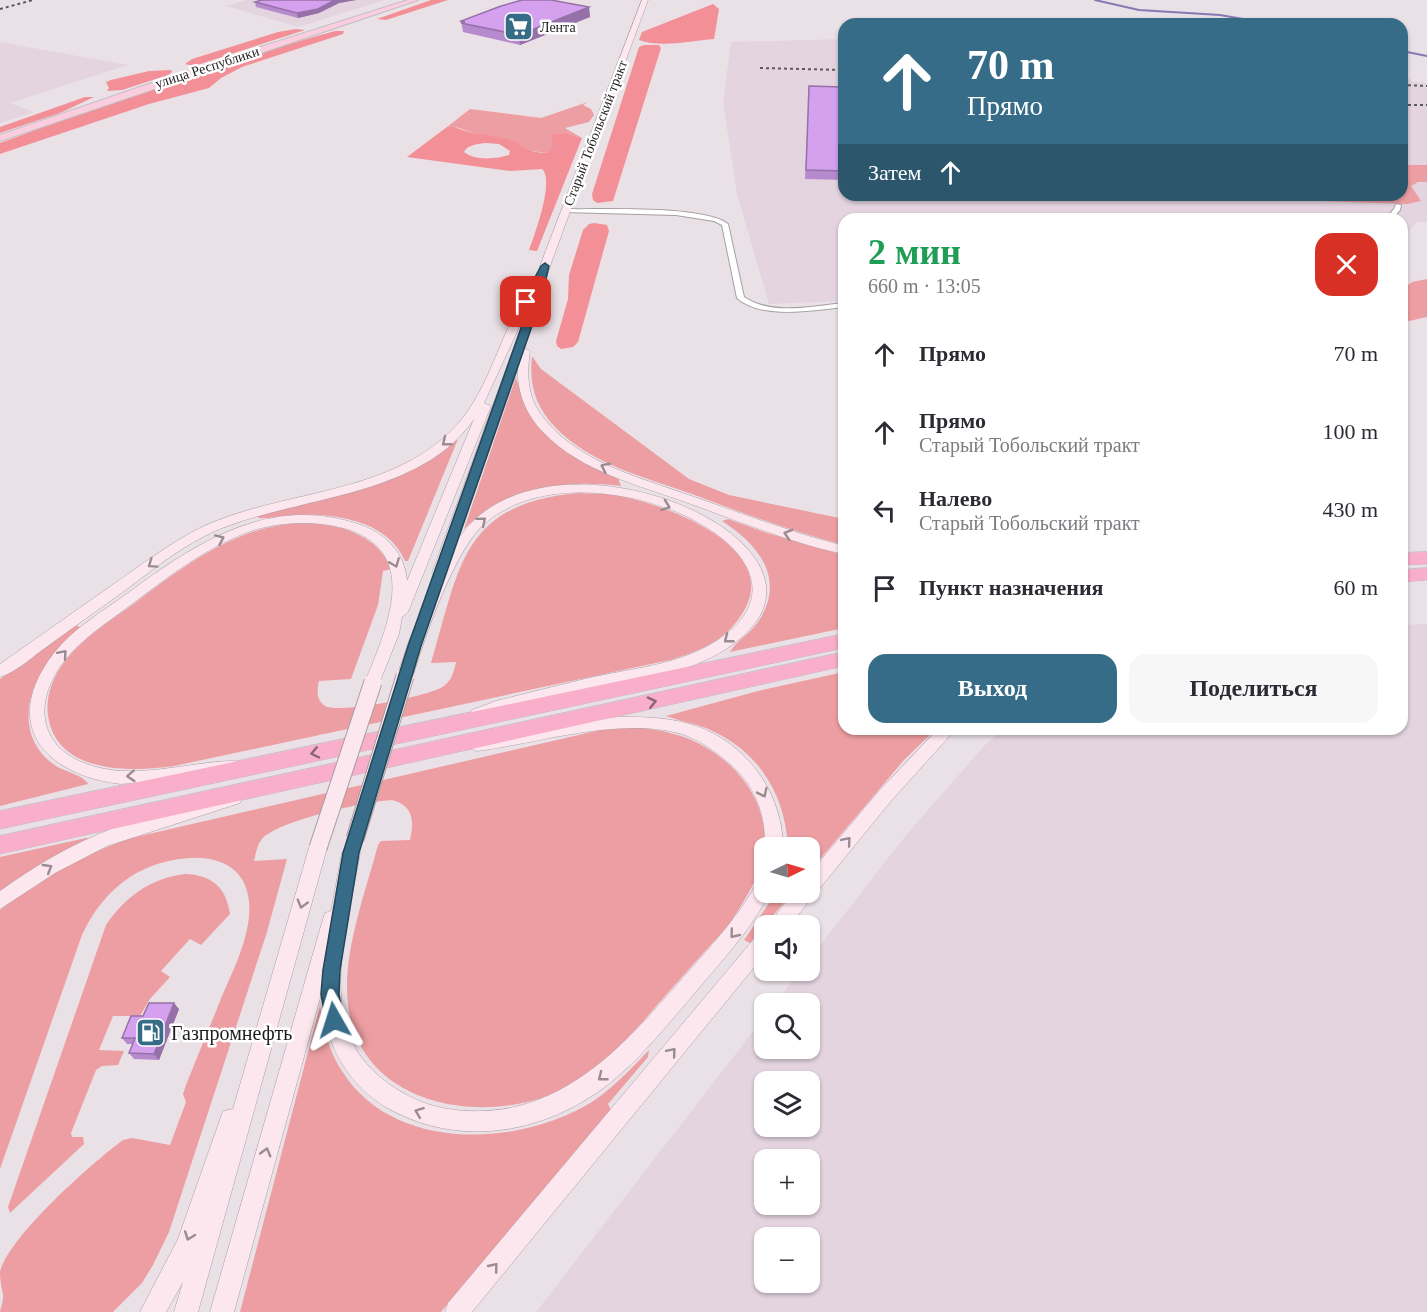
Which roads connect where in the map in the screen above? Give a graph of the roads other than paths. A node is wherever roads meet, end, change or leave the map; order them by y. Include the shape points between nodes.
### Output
1 (415, 0) edge
2 (645, 0) edge
3 (0, 138) edge
4 (1398, 205) dead end
5 (566, 211) junction
6 (1394, 213) edge
7 (531, 301) junction
8 (838, 305) edge
9 (838, 548) edge
10 (1427, 558) edge
11 (1408, 559) edge
12 (1427, 574) edge
13 (1408, 576) edge
14 (389, 642) junction
15 (838, 642) edge
16 (414, 646) junction
17 (838, 660) edge
18 (0, 672) edge
19 (463, 721) junction
20 (942, 735) edge
21 (456, 747) junction
22 (252, 767) junction
23 (251, 791) junction
24 (0, 820) edge
25 (773, 837) edge
26 (0, 845) edge
27 (353, 846) junction
28 (820, 874) edge
29 (0, 901) edge
30 (754, 902) edge
31 (795, 903) edge
32 (786, 915) edge
33 (754, 953) edge
34 (279, 983) junction
35 (152, 1312) edge
36 (186, 1312) edge
37 (222, 1312) edge
38 (457, 1312) edge

1 - 3 main road, улица Республики
2 - 5 main road, Старый Тобольский тракт
4 - 6 street
5 - 7 main road, Старый Тобольский тракт
5 - 8 street via 716,218 725,224 741,298 749,305 769,309
9 -> 7 main road via 749,521 624,475 561,441 534,412 524,386 524,357 533,323
7 - 14 main road, Старый Тобольский тракт
7 - 16 main road, Старый Тобольский тракт
7 -> 18 main road via 513,322 472,413 458,432 434,451 384,477 210,529 166,554
10 - 11 highway
12 - 13 highway
22 -> 14 main road via 209,766 122,777 85,771 57,756 42,738 36,718 39,694 54,664 68,648 160,576 215,541 272,522 340,522 367,532 388,548 399,577
14 -> 34 main road, Старый Тобольский тракт, bridge via 318,848
15 - 19 highway
16 -> 19 main road via 471,531 493,512 534,494 592,488 641,497 717,527 752,560 758,578 758,600 745,624 717,648 678,664 496,707
16 - 27 main road, Старый Тобольский тракт, bridge
21 -> 17 highway
19 -> 22 highway
28 -> 20 main road
21 - 23 highway
21 -> 25 main road via 503,743 619,722 650,722 693,732 727,750 756,779 771,811
22 - 24 highway
23 - 26 highway
29 -> 23 main road via 46,869 105,839 209,809
30 -> 27 main road via 737,931 643,1038 603,1077 539,1112 489,1122 438,1119 413,1110 370,1083 342,1046 330,994
37 -> 27 main road
31 - 32 main road
38 -> 33 main road
34 -> 35 main road via 178,1267
34 - 36 main road

